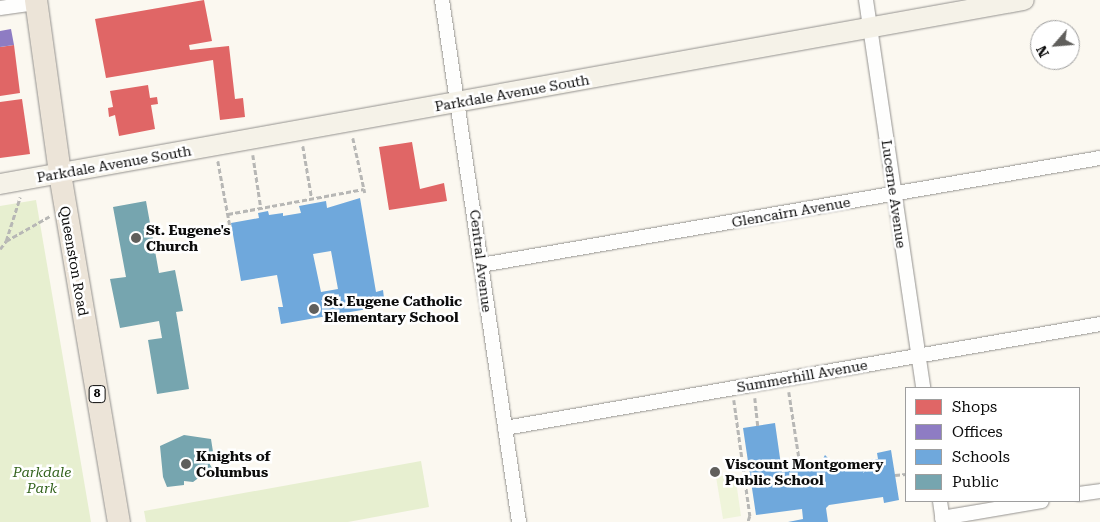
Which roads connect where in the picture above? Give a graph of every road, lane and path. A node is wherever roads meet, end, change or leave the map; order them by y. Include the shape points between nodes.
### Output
1 (442, 0) edge
2 (866, 0) edge
3 (1024, 0) edge
4 (36, 1) edge
5 (0, 8) edge
6 (870, 29) junction
7 (458, 104) junction
8 (349, 122) junction
9 (301, 132) junction
10 (250, 140) junction
11 (216, 146) junction
12 (1100, 158) edge
13 (60, 174) junction
14 (24, 180) junction
15 (0, 184) edge
16 (894, 194) junction
17 (312, 199) junction
18 (261, 208) junction
19 (66, 210) junction
20 (228, 214) junction
21 (230, 226) dead end
22 (6, 241) junction
23 (0, 249) edge
24 (481, 266) junction
25 (1100, 324) edge
26 (918, 356) junction
27 (787, 378) junction
28 (753, 384) junction
29 (923, 387) edge
30 (733, 388) junction
31 (758, 426) dead end
32 (505, 428) junction
33 (801, 470) dead end
34 (905, 474) edge
35 (895, 475) dead end
36 (1100, 491) edge
37 (1080, 494) edge
38 (940, 502) edge
39 (1037, 502) edge
40 (943, 520) edge
41 (118, 522) edge
42 (518, 522) edge
43 (748, 522) edge

1 - 7 street, Central Avenue
2 - 6 street, Lucerne Avenue
3 - 6 main road, Parkdale Avenue South
4 - 5 street
4 - 13 main road, Queenston Road / 8
6 - 7 main road, Parkdale Avenue South
6 - 16 street, Lucerne Avenue
7 - 8 main road, Parkdale Avenue South
7 - 24 street, Central Avenue
8 - 9 main road, Parkdale Avenue South
8 - 17 path via 365,191
9 - 10 main road, Parkdale Avenue South
9 - 17 path
10 - 11 main road, Parkdale Avenue South
10 - 18 path
11 - 13 main road, Parkdale Avenue South
11 - 20 path
12 - 16 street, Glencairn Avenue
13 - 14 main road, Parkdale Avenue South
13 - 19 main road, Queenston Road / 8
14 - 15 main road, Parkdale Avenue South
14 - 22 path
16 - 24 street, Glencairn Avenue
16 - 26 street, Lucerne Avenue
17 - 18 path
18 - 20 path
19 - 22 path
19 - 41 main road, Queenston Road / 8
20 - 21 path
22 - 23 path
24 - 32 street, Central Avenue
25 - 26 street, Summerhill Avenue
26 - 27 street, Summerhill Avenue
26 - 29 street, Lucerne Avenue
27 - 28 street, Summerhill Avenue
27 - 33 path
28 - 30 street, Summerhill Avenue
28 - 31 path
30 - 32 street, Summerhill Avenue
30 - 43 path via 750,516
32 - 42 street, Central Avenue
34 - 35 path
36 - 37 street
38 - 40 street
39 - 40 street

